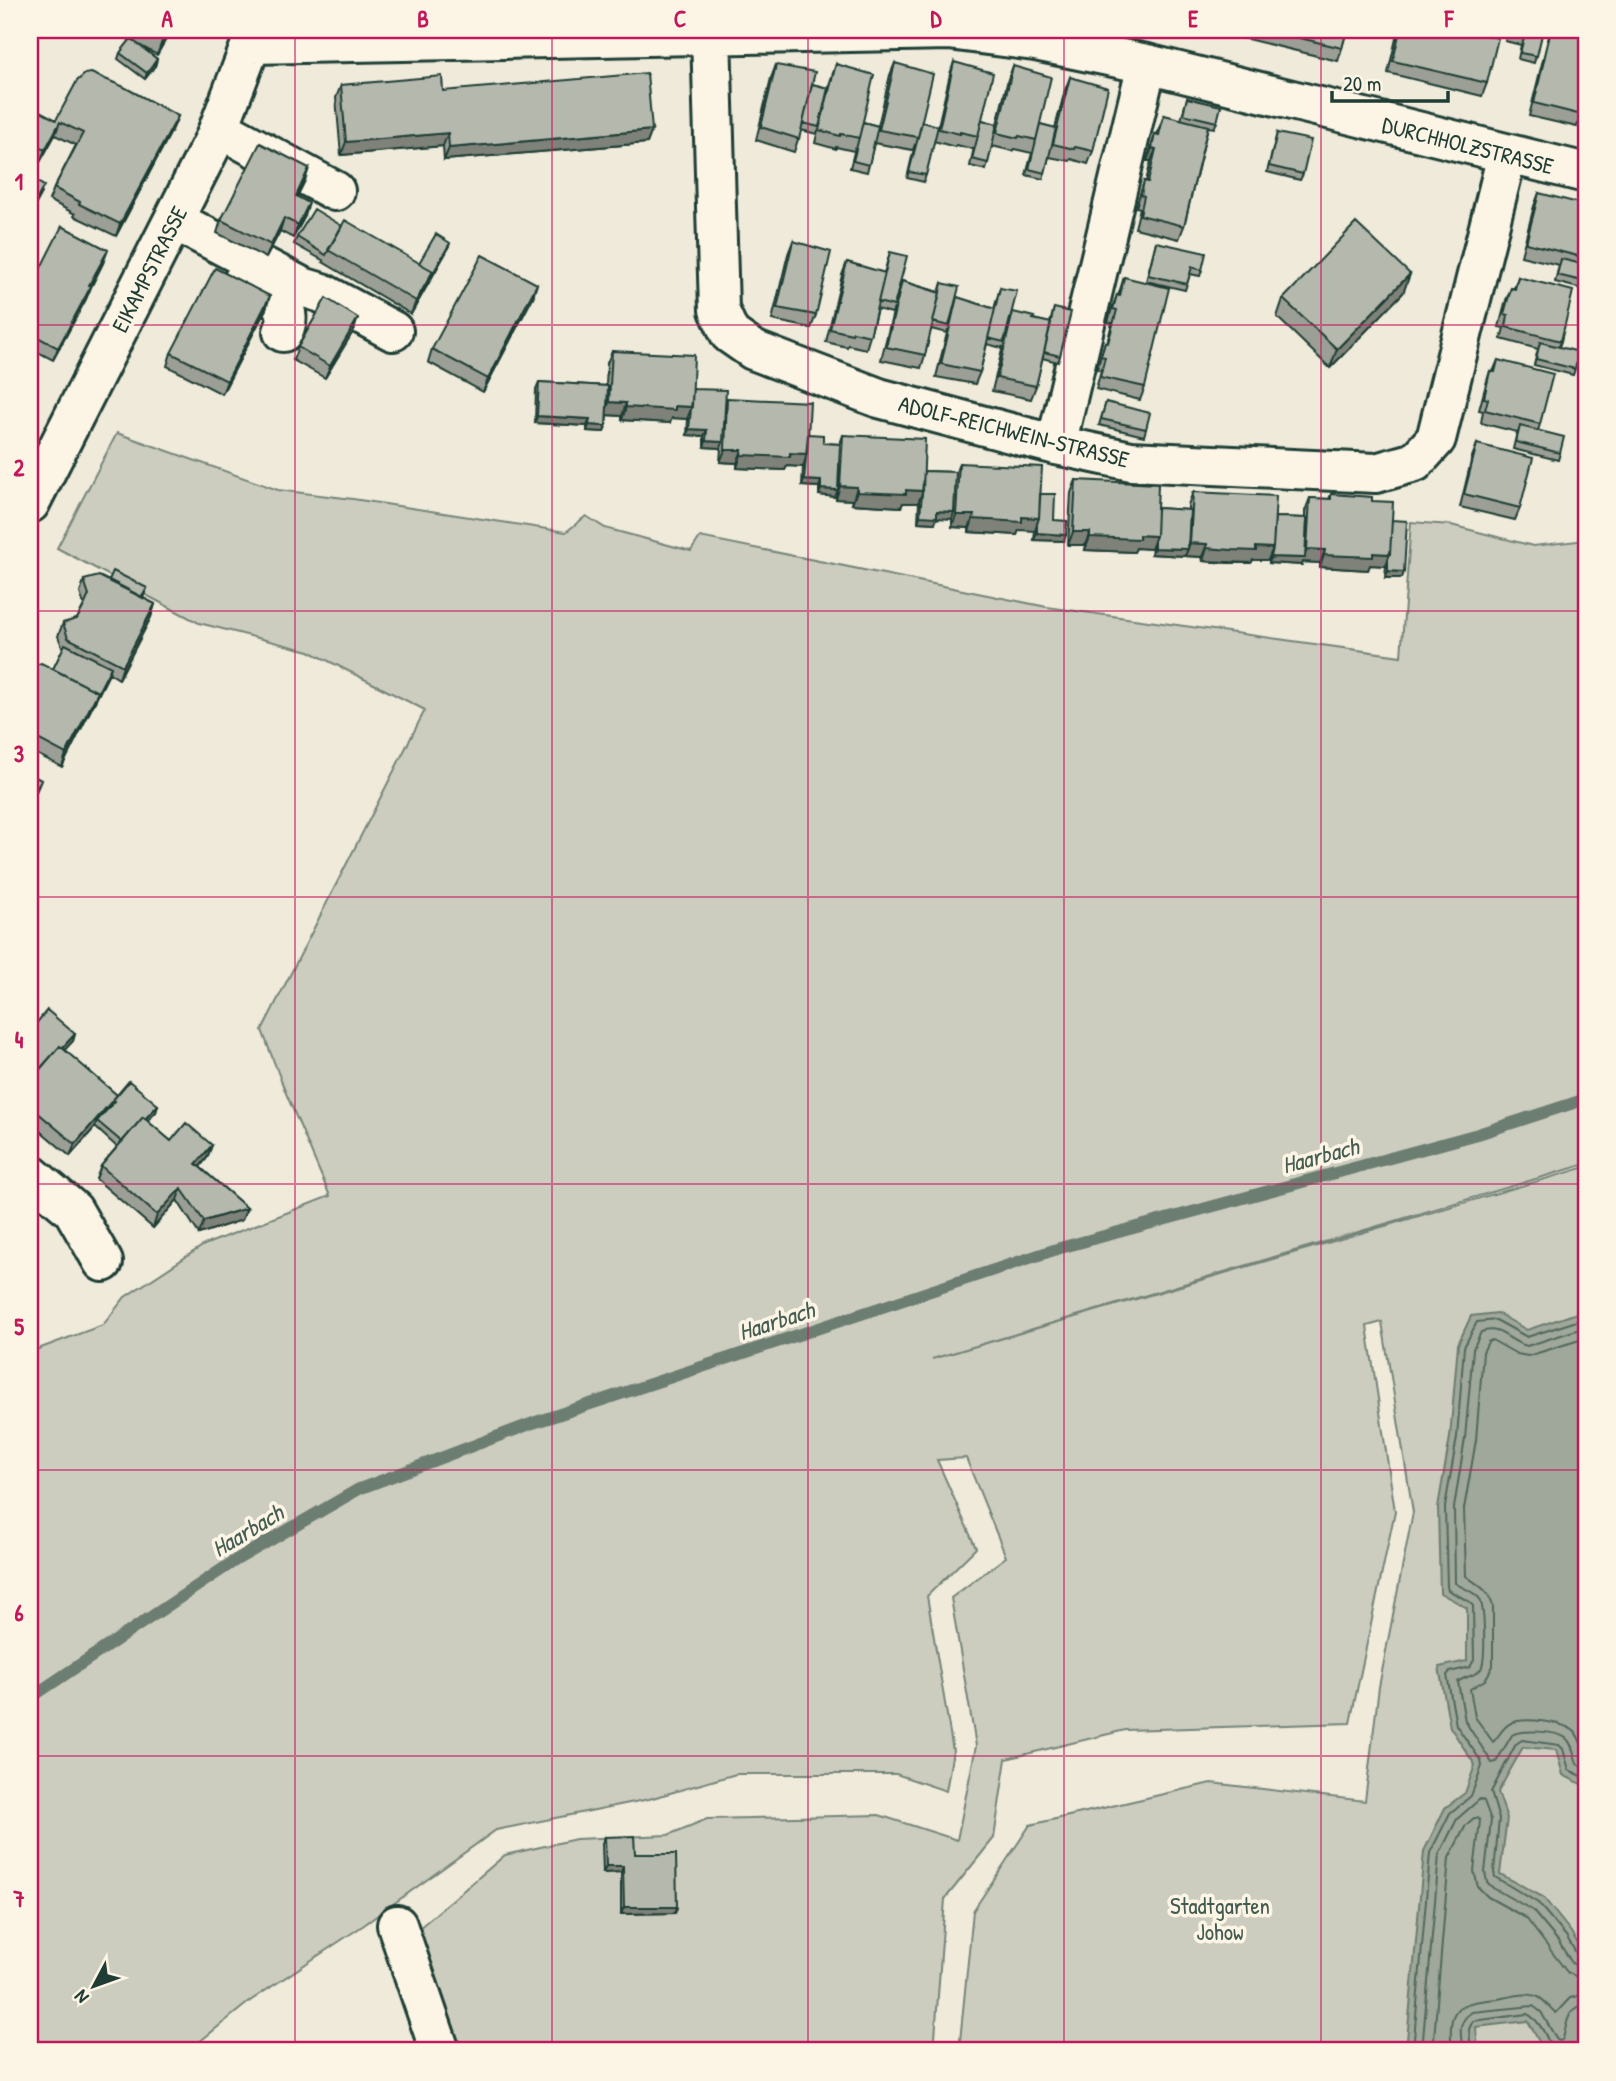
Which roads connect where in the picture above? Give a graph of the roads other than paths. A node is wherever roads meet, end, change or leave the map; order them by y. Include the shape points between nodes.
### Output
1 (868, 30) edge
2 (711, 34) junction
3 (253, 37) edge
4 (1147, 64) junction
5 (219, 128) junction
6 (1507, 155) junction
7 (1586, 173) edge
8 (335, 191) dead end
9 (169, 230) junction
10 (393, 331) dead end
11 (283, 332) dead end
12 (1056, 445) junction
13 (30, 503) edge
14 (30, 1174) edge
15 (103, 1262) dead end
16 (397, 1925) dead end
17 (440, 2051) edge

1 - 2 street, DURCHHOLZSTRASSE
1 - 4 street, DURCHHOLZSTRASSE via 949,30 1035,41
2 - 3 street, DURCHHOLZSTRASSE
2 - 12 street, ADOLF-REICHWEIN-STRASSE via 719,310 730,334 752,349 879,398
3 - 5 street, EIKAMPSTRASSE
4 - 6 street, DURCHHOLZSTRASSE
4 - 12 street
5 - 8 street
5 - 9 street, EIKAMPSTRASSE
6 - 7 street, DURCHHOLZSTRASSE
6 - 12 street, ADOLF-REICHWEIN-STRASSE via 1436,439 1415,462 1376,473 1131,461
9 - 10 street via 322,293
9 - 11 street via 283,303 288,322
9 - 13 street, EIKAMPSTRASSE
14 - 15 street via 73,1210
16 - 17 street

